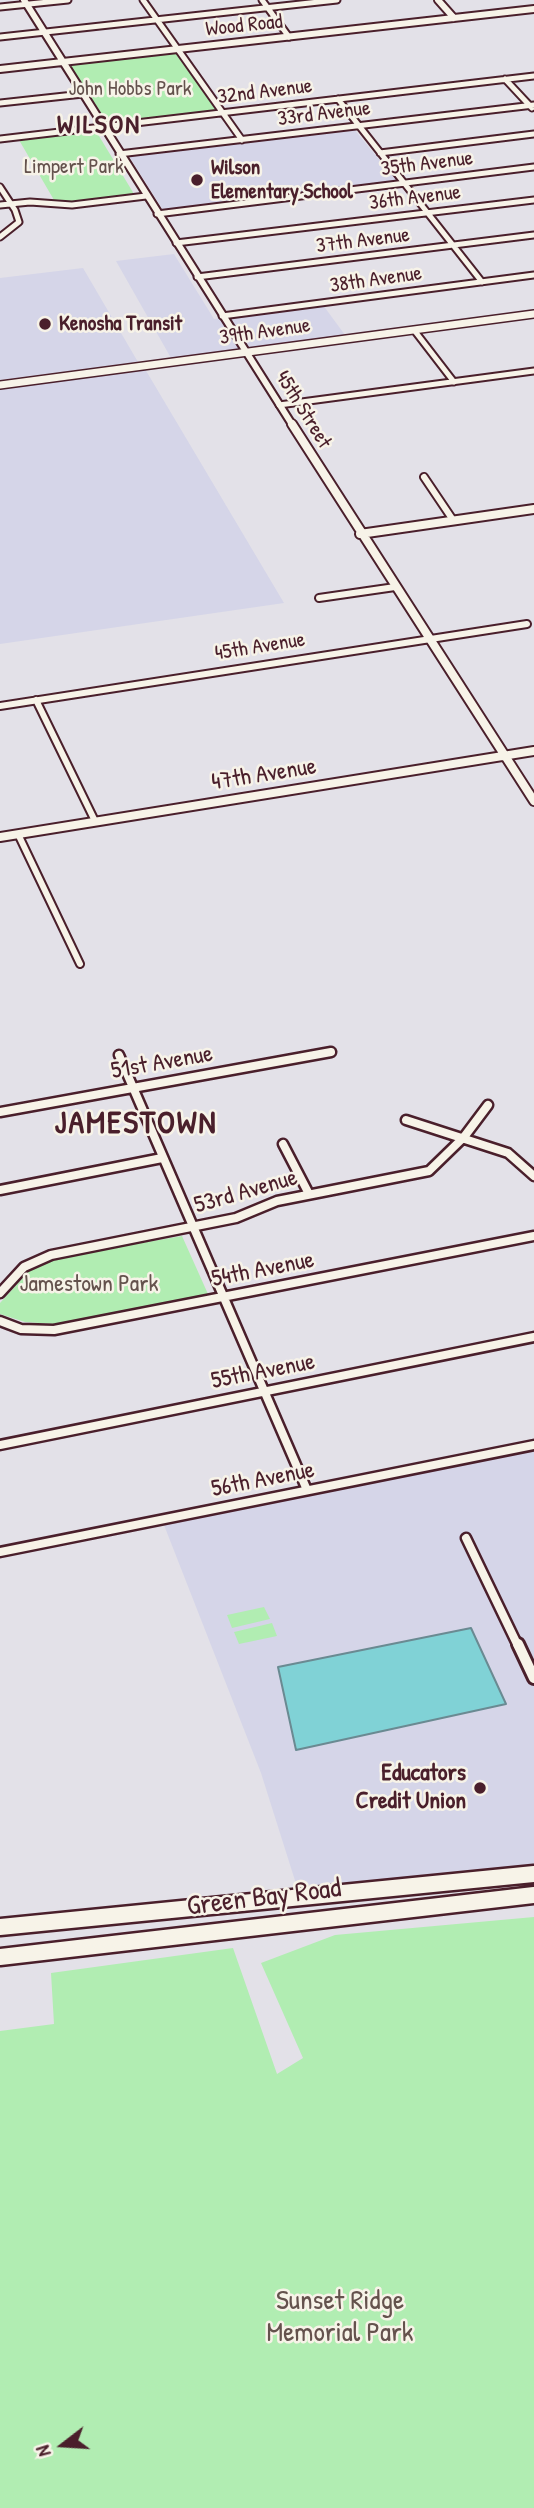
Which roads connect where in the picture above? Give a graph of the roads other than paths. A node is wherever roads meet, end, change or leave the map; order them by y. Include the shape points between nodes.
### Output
1 (68, 0) edge
2 (143, 0) edge
3 (262, 0) edge
4 (337, 0) edge
5 (438, 0) edge
6 (26, 2) edge
7 (0, 7) edge
8 (268, 8) junction
9 (534, 9) edge
10 (454, 18) junction
11 (158, 20) junction
12 (43, 32) junction
13 (0, 37) edge
14 (289, 37) junction
15 (178, 48) junction
16 (62, 62) junction
17 (0, 69) edge
18 (534, 76) edge
19 (505, 79) junction
20 (83, 94) junction
21 (338, 99) junction
22 (0, 103) edge
23 (533, 107) edge
24 (223, 113) junction
25 (360, 125) junction
26 (103, 127) junction
27 (534, 134) edge
28 (0, 139) edge
29 (242, 140) junction
30 (380, 153) junction
31 (119, 154) junction
32 (534, 167) edge
33 (404, 183) junction
34 (0, 187) edge
35 (146, 196) junction
36 (534, 200) edge
37 (10, 202) junction
38 (0, 205) edge
39 (427, 213) junction
40 (157, 214) junction
41 (534, 235) edge
42 (0, 237) edge
43 (176, 243) junction
44 (453, 245) junction
45 (534, 275) edge
46 (197, 278) junction
47 (482, 282) junction
48 (534, 314) edge
49 (222, 316) junction
50 (414, 330) junction
51 (246, 352) junction
52 (534, 371) edge
53 (454, 382) junction
54 (0, 385) edge
55 (279, 405) junction
56 (424, 477) dead end
57 (534, 509) edge
58 (453, 520) junction
59 (360, 534) junction
60 (395, 587) junction
61 (319, 598) dead end
62 (527, 624) dead end
63 (428, 638) junction
64 (36, 700) junction
65 (0, 706) edge
66 (534, 751) edge
67 (505, 756) junction
68 (534, 801) edge
69 (95, 821) junction
70 (18, 834) junction
71 (0, 837) edge
72 (80, 964) dead end
73 (331, 1052) dead end
74 (119, 1055) dead end
75 (133, 1088) junction
76 (488, 1105) dead end
77 (0, 1112) edge
78 (406, 1120) dead end
79 (464, 1137) junction
80 (283, 1144) dead end
81 (162, 1158) junction
82 (534, 1176) edge
83 (0, 1190) edge
84 (309, 1194) junction
85 (192, 1227) junction
86 (534, 1236) edge
87 (0, 1293) edge
88 (224, 1298) junction
89 (0, 1321) edge
90 (534, 1337) edge
91 (266, 1391) junction
92 (0, 1445) edge
93 (534, 1445) edge
94 (307, 1490) junction
95 (466, 1538) dead end
96 (0, 1552) edge
97 (534, 1678) edge
98 (534, 1874) edge
99 (534, 1895) edge
100 (0, 1924) edge
101 (29, 1924) joint
102 (0, 1957) edge

1 - 6 street
2 - 11 street
3 - 8 street
4 - 8 street
5 - 10 street
6 - 7 street
6 - 12 street, 45th Street
8 - 11 street
8 - 14 street
9 - 10 street, Wood Road
10 - 14 street, Wood Road
11 - 12 street
11 - 15 street
12 - 13 street
12 - 16 street, 45th Street
14 - 15 street, Wood Road
15 - 16 street, Wood Road
15 - 24 street
16 - 17 street, Wood Road
16 - 20 street, 45th Street
18 - 19 street, 32nd Avenue
19 - 21 street, 32nd Avenue
19 - 23 street
20 - 22 street
20 - 26 street, 45th Street
21 - 24 street, 32nd Avenue
21 - 25 street
23 - 25 street, 33rd Avenue
24 - 26 street, 32nd Avenue
24 - 29 street
25 - 29 street, 33rd Avenue
25 - 30 street
26 - 28 street, 32nd Avenue
26 - 31 street, 45th Street
27 - 30 street
29 - 31 street, 33rd Avenue
30 - 33 street
31 - 35 street, 45th Street
32 - 33 street, 35th Avenue
33 - 39 street
33 - 40 street, 35th Avenue
34 - 37 street
35 - 37 street via 72,205
35 - 40 street, 45th Street
36 - 39 street, 36th Avenue
37 - 38 street
37 - 42 street via 19,222
39 - 43 street, 36th Avenue
39 - 44 street
40 - 43 street, 45th Street
41 - 44 street, 37th Avenue
43 - 46 street, 45th Street
44 - 46 street, 37th Avenue
44 - 47 street
45 - 47 street, 38th Avenue
46 - 49 street, 45th Street
47 - 49 street, 38th Avenue
48 - 50 main road, 39th Avenue
49 - 51 street, 45th Street
50 - 51 main road, 39th Avenue
50 - 53 street
51 - 54 main road, 39th Avenue
51 - 55 street, 45th Street
52 - 53 street
53 - 55 street
55 - 59 street, 45th Street
56 - 58 street
57 - 58 street
58 - 59 street
59 - 60 street, 45th Street
60 - 61 street
60 - 63 street, 45th Street
62 - 63 street, 45th Avenue
63 - 64 street, 45th Avenue
63 - 67 street, 45th Street
64 - 65 street, 45th Avenue
64 - 69 street
66 - 67 street, 47th Avenue
67 - 68 street, 45th Street
67 - 69 street, 47th Avenue
69 - 70 street, 47th Avenue
70 - 71 street, 47th Avenue
70 - 72 street
73 - 75 street, 51st Avenue
74 - 75 street
75 - 77 street, 51st Avenue
75 - 81 street
76 - 79 street, 53rd Avenue
78 - 79 street
79 - 82 street via 508,1153
79 - 84 street, 53rd Avenue via 429,1171
80 - 84 street
81 - 83 street
81 - 85 street
84 - 85 street, 53rd Avenue
85 - 87 street, 53rd Avenue via 51,1255 24,1267
85 - 88 street
86 - 88 street, 54th Avenue
88 - 89 street, 54th Avenue via 54,1330 21,1329
88 - 91 street
90 - 91 street, 55th Avenue
91 - 92 street, 55th Avenue
91 - 94 street
93 - 94 street, 56th Avenue
94 - 96 street, 56th Avenue
95 - 97 street
98 - 101 main road, Green Bay Road
99 - 102 main road, Green Bay Road
100 - 101 main road

